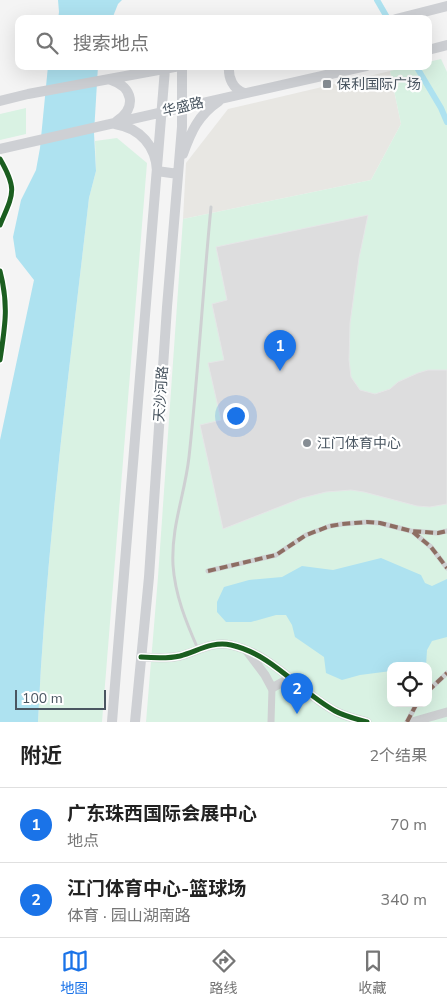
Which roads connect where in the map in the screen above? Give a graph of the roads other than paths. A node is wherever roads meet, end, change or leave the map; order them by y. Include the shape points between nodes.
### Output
1 (447, 6) edge
2 (411, 15) edge
3 (447, 45) edge
4 (432, 49) edge
5 (160, 70) edge
6 (165, 70) edge
7 (181, 70) edge
8 (229, 70) edge
9 (348, 70) edge
10 (111, 80) junction
11 (244, 93) junction
12 (227, 97) junction
13 (0, 101) edge
14 (182, 107) junction
15 (163, 111) junction
16 (109, 124) junction
17 (0, 149) edge
18 (0, 159) edge
19 (178, 170) junction
20 (157, 171) junction
21 (210, 207) dead end
22 (0, 225) edge
23 (0, 271) edge
24 (0, 360) edge
25 (411, 531) junction
26 (447, 531) edge
27 (447, 568) edge
28 (208, 571) dead end
29 (245, 648) junction
30 (198, 649) junction
31 (141, 657) junction
32 (447, 673) edge
33 (290, 678) junction
34 (432, 686) edge
35 (272, 688) junction
36 (415, 707) edge
37 (447, 712) edge
38 (112, 722) edge
39 (135, 722) edge
40 (272, 722) edge
41 (367, 722) edge
42 (406, 722) edge
43 (412, 722) edge

1 - 2 main road
3 - 4 main road
5 - 10 main road
6 - 15 main road, 天沙河路
7 - 14 main road, 天沙河路
8 - 11 main road via 233,84
9 - 11 main road, 华盛路
10 - 13 main road
10 - 16 main road via 125,88 130,103 124,117
11 - 12 main road, 华盛路
12 - 14 main road, 华盛路
12 - 19 main road via 198,119
14 - 15 main road, 华盛路
14 - 19 main road, 天沙河路
15 - 16 main road, 华盛路
15 - 20 main road, 天沙河路
16 - 17 main road, 华盛路
16 - 20 main road via 126,126 146,140 155,155
18 - 22 street via 10,178 12,193
19 - 20 main road
19 - 31 main road, 天沙河路
20 - 38 main road, 天沙河路
21 - 30 lane via 189,459 173,550 180,607
23 - 24 street via 6,295
25 - 26 street
25 - 27 street via 431,547
25 - 28 street via 380,523 330,526 306,535 276,555
29 - 30 street via 210,645
29 - 33 street
29 - 35 street
30 - 31 street via 179,656
31 - 39 main road, 天沙河路
32 - 34 street
33 - 35 street
33 - 41 street via 336,712
35 - 40 street
36 - 42 street
37 - 43 street

